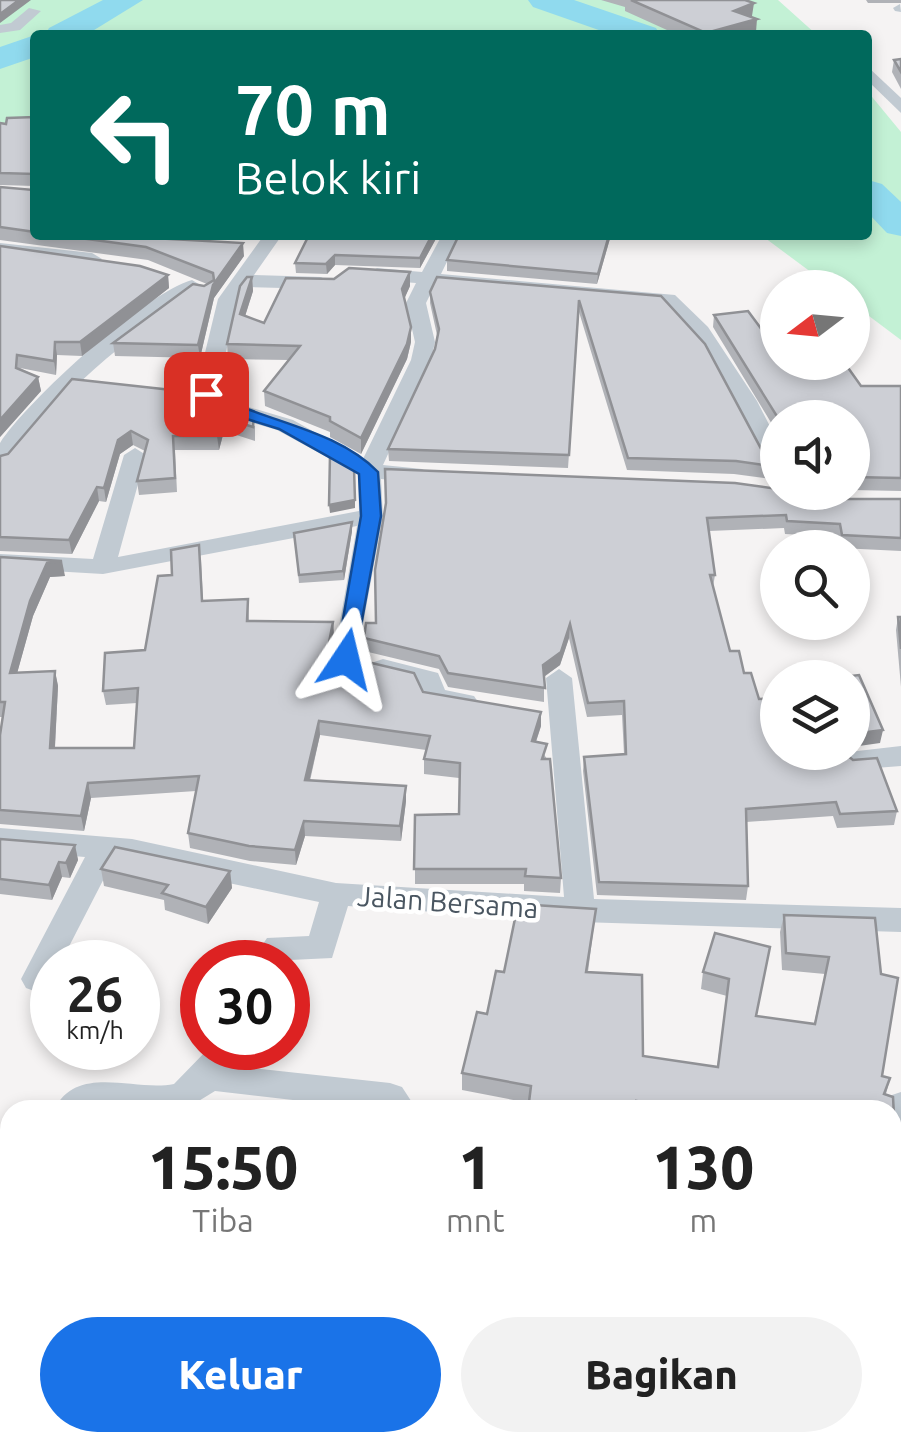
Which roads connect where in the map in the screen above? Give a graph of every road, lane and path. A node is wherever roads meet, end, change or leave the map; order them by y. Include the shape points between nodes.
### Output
1 (34, 10) dead end
2 (0, 29) edge
3 (872, 76) edge
4 (900, 103) edge
5 (270, 240) edge
6 (448, 240) edge
7 (0, 249) edge
8 (115, 264) edge
9 (162, 275) edge
10 (427, 280) junction
11 (192, 286) junction
12 (235, 290) junction
13 (29, 375) edge
14 (64, 388) junction
15 (760, 432) edge
16 (135, 455) dead end
17 (0, 461) edge
18 (369, 472) junction
19 (447, 477) edge
20 (371, 516) junction
21 (0, 560) edge
22 (102, 567) junction
23 (560, 678) dead end
24 (488, 706) edge
25 (901, 756) edge
26 (870, 758) edge
27 (0, 840) edge
28 (106, 846) junction
29 (336, 894) junction
30 (580, 910) junction
31 (901, 920) edge
32 (57, 940) edge
33 (310, 948) edge
34 (213, 1070) edge
35 (259, 1070) edge
36 (83, 1100) edge
37 (142, 1100) edge
38 (175, 1100) edge
39 (393, 1100) edge

1 - 2 street via 15,27
3 - 4 street
5 - 12 street
6 - 10 street
7 - 8 street
9 - 11 street
10 - 12 street via 347,274 335,284
10 - 15 street via 668,299 735,380
10 - 18 street via 416,303 422,360
11 - 12 street
11 - 14 street via 123,332
12 - 18 street via 206,394 227,408 285,425
13 - 14 street
14 - 17 street
16 - 22 street
18 - 19 street
18 - 20 street
20 - 22 street
20 - 24 street via 344,671 429,679 434,697
21 - 22 street
23 - 30 street via 550,716 574,810
25 - 26 street
27 - 28 street, Jalan Bersama
28 - 29 street, Jalan Bersama
28 - 32 street
29 - 30 street, Jalan Bersama
29 - 33 street via 321,948
30 - 31 street, Jalan Bersama
34 - 38 street via 195,1093
35 - 39 street
36 - 37 street

